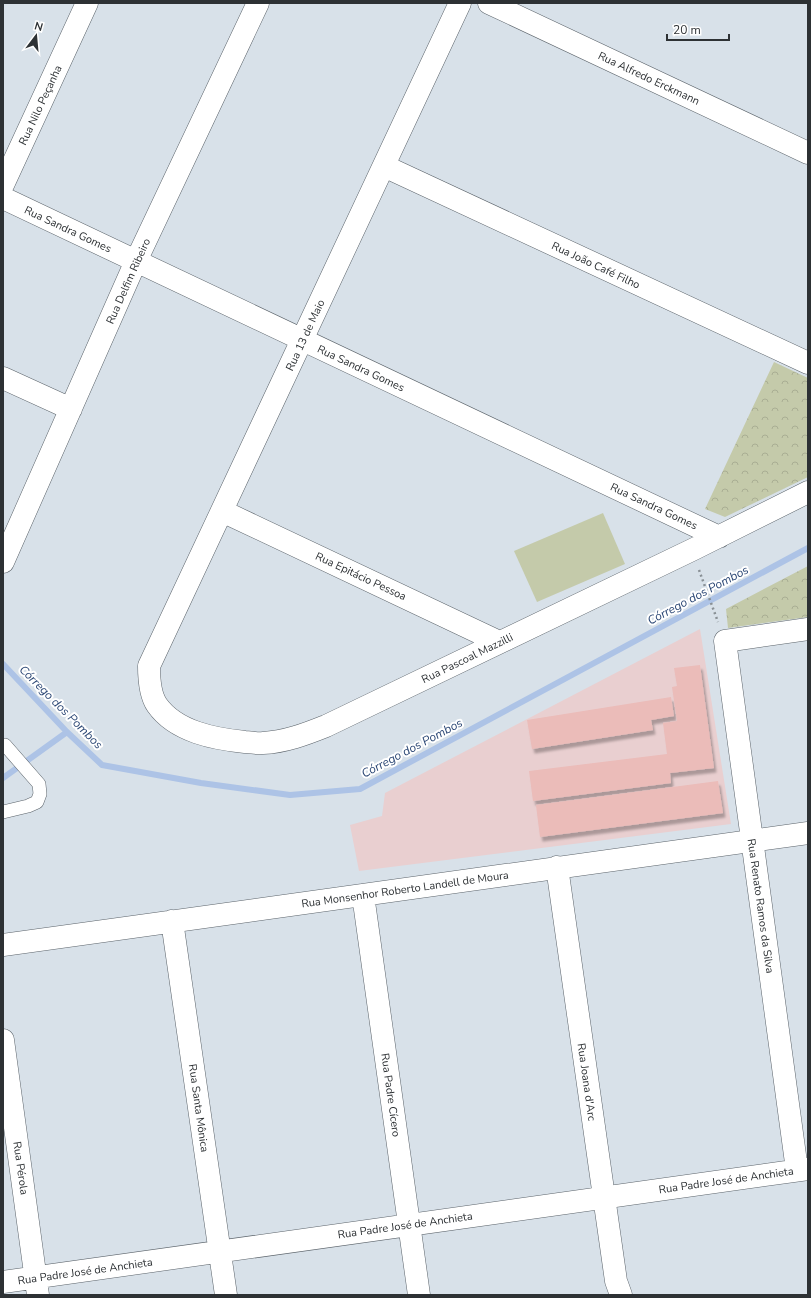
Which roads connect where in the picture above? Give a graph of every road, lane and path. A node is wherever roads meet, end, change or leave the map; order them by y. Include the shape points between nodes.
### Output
1 (87, 3) edge
2 (258, 3) edge
3 (460, 3) edge
4 (489, 3) edge
5 (808, 153) edge
6 (384, 166) junction
7 (3, 185) edge
8 (3, 198) edge
9 (136, 261) junction
10 (302, 340) junction
11 (808, 363) edge
12 (3, 378) edge
13 (71, 409) junction
14 (808, 492) edge
15 (222, 511) junction
16 (719, 537) junction
17 (3, 562) edge
18 (702, 579) dead end
19 (712, 608) dead end
20 (808, 629) edge
21 (499, 642) junction
22 (149, 666) joint
23 (4, 745) dead end
24 (3, 812) edge
25 (808, 833) edge
26 (752, 841) junction
27 (557, 867) junction
28 (363, 895) junction
29 (172, 921) junction
30 (3, 945) edge
31 (3, 1040) edge
32 (803, 1169) edge
33 (604, 1197) junction
34 (410, 1225) junction
35 (220, 1252) junction
36 (3, 1282) edge
37 (37, 1286) edge
38 (226, 1295) edge
39 (419, 1295) edge
40 (621, 1295) edge

1 - 7 street, Rua Nilo Peçanha
2 - 9 street, Rua Delfim Ribeiro
3 - 6 street, Rua 13 de Maio
4 - 5 street, Rua Alfredo Erckmann
6 - 10 street, Rua 13 de Maio
6 - 11 street, Rua João Café Filho
8 - 9 street, Rua Sandra Gomes
9 - 10 street, Rua Sandra Gomes
9 - 13 street, Rua Delfim Ribeiro
10 - 15 street, Rua 13 de Maio
10 - 16 street, Rua Sandra Gomes
12 - 13 street
13 - 17 street, Rua Delfim Ribeiro
14 - 16 street, Rua Pascoal Mazzilli
15 - 21 street, Rua Epitácio Pessoa
15 - 22 street, Rua 13 de Maio
16 - 21 street, Rua Pascoal Mazzilli
18 - 19 path
20 - 26 street, Rua Renato Ramos da Silva via 725,641
21 - 22 street, Rua Pascoal Mazzilli via 326,726 297,737 263,744 224,740 193,731 172,720 156,704 149,682
23 - 24 lane via 39,784 40,794 37,802
25 - 26 street, Rua Monsenhor Roberto Landell de Moura
26 - 27 street, Rua Monsenhor Roberto Landell de Moura
26 - 32 street, Rua Renato Ramos da Silva
27 - 28 street, Rua Monsenhor Roberto Landell de Moura
27 - 33 street, Rua Joana d'Arc
28 - 29 street, Rua Monsenhor Roberto Landell de Moura
28 - 34 street, Rua Padre Cícero
29 - 30 street, Rua Monsenhor Roberto Landell de Moura
29 - 35 street, Rua Santa Mônica
31 - 37 street, Rua Pérola
32 - 33 street, Rua Padre José de Anchieta
33 - 34 street, Rua Padre José de Anchieta
33 - 40 street, Rua Joana d'Arc via 616,1281
34 - 35 street, Rua Padre José de Anchieta
34 - 39 street, Rua Padre Cícero
35 - 37 street, Rua Padre José de Anchieta
35 - 38 street, Rua Santa Mônica
36 - 37 street, Rua Padre José de Anchieta

